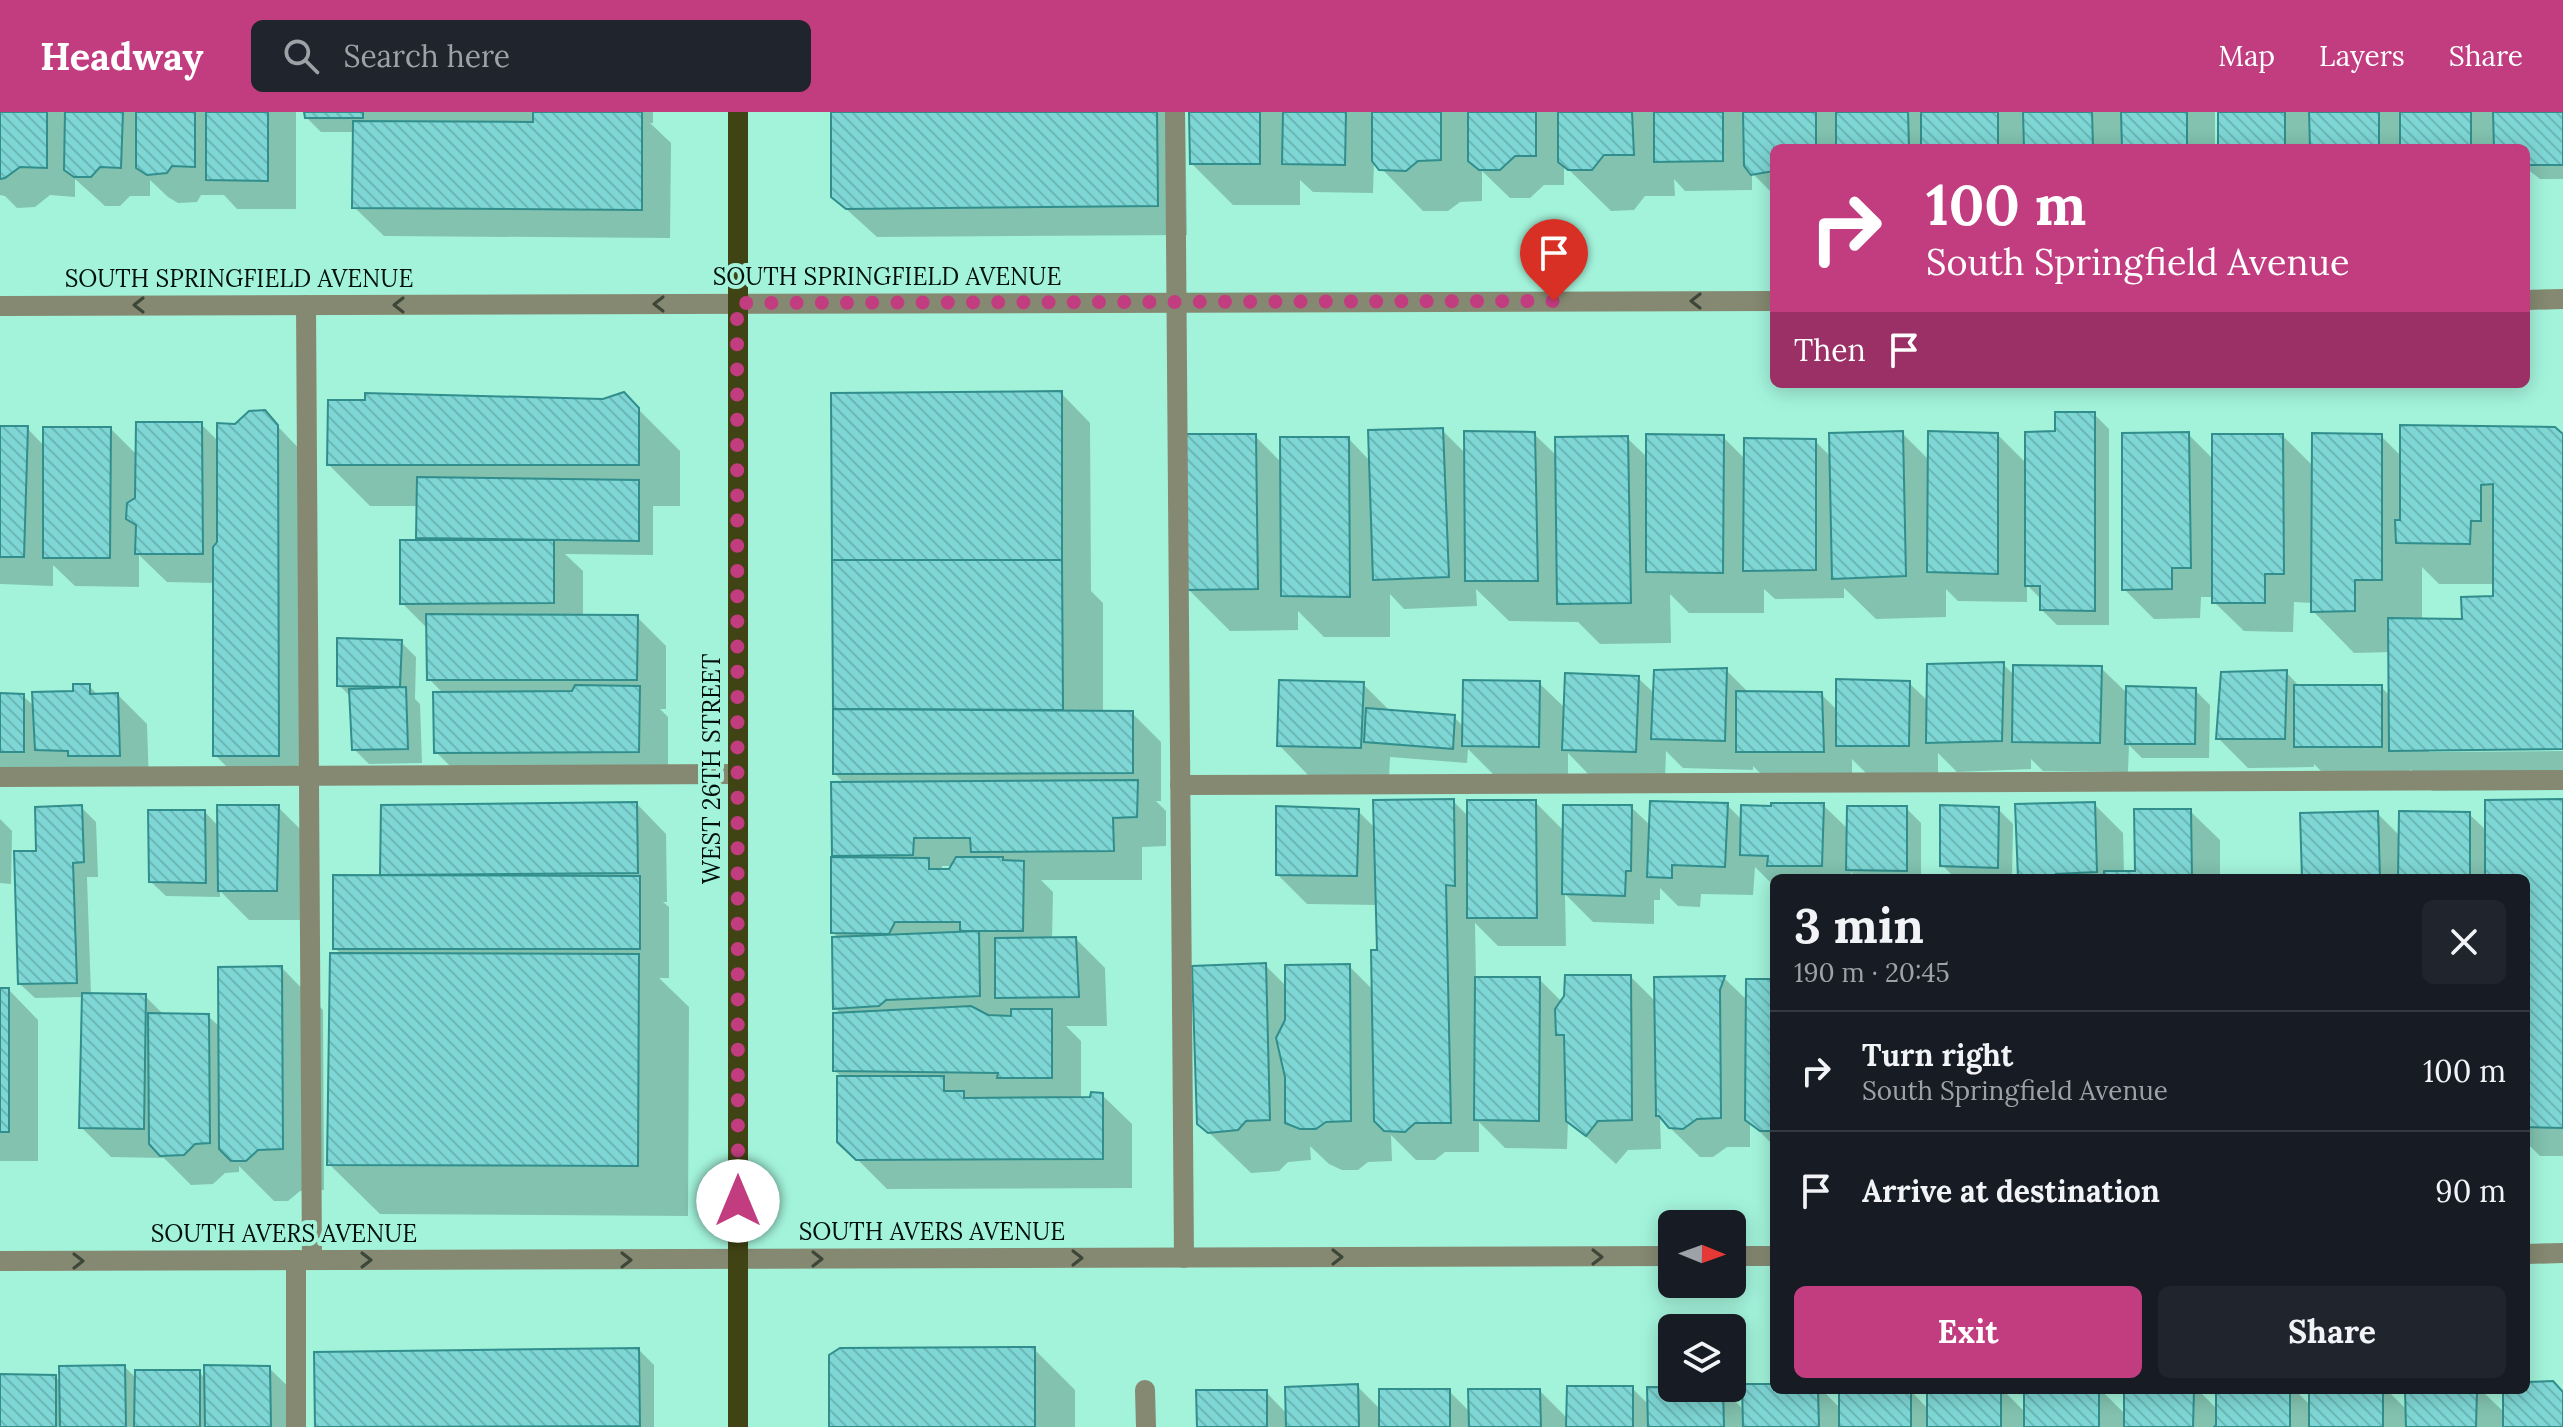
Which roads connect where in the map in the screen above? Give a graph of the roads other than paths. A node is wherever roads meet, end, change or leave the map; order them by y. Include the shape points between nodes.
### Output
1 (738, 112) edge
2 (1175, 112) edge
3 (2563, 299) edge
4 (2530, 300) edge
5 (1770, 301) edge
6 (1176, 302) junction
7 (737, 303) junction
8 (306, 305) junction
9 (0, 306) edge
10 (738, 774) junction
11 (311, 775) junction
12 (0, 777) edge
13 (2563, 780) edge
14 (1180, 785) junction
15 (2563, 1253) edge
16 (2530, 1254) edge
17 (1658, 1256) edge
18 (1746, 1256) edge
19 (1770, 1256) edge
20 (1184, 1258) junction
21 (739, 1259) junction
22 (304, 1260) junction
23 (0, 1261) edge
24 (1145, 1390) dead end
25 (296, 1427) edge
26 (738, 1427) edge
27 (1146, 1427) edge

1 - 7 main road, WEST 26TH STREET
2 - 6 street
3 - 4 street
5 -> 6 street, SOUTH SPRINGFIELD AVENUE
6 - 7 street, SOUTH SPRINGFIELD AVENUE
6 - 14 street
7 -> 8 street, SOUTH SPRINGFIELD AVENUE
7 - 10 main road, WEST 26TH STREET
8 -> 9 street, SOUTH SPRINGFIELD AVENUE
8 - 11 street
10 - 11 street
10 - 21 main road, WEST 26TH STREET
11 - 12 street
11 - 22 street
13 - 14 street
14 - 20 street
15 - 16 street
20 -> 17 street, SOUTH AVERS AVENUE
18 - 19 street
21 -> 20 street, SOUTH AVERS AVENUE
22 -> 21 street, SOUTH AVERS AVENUE
21 - 26 main road, WEST 26TH STREET
23 -> 22 street, SOUTH AVERS AVENUE
22 - 25 street
24 - 27 street

